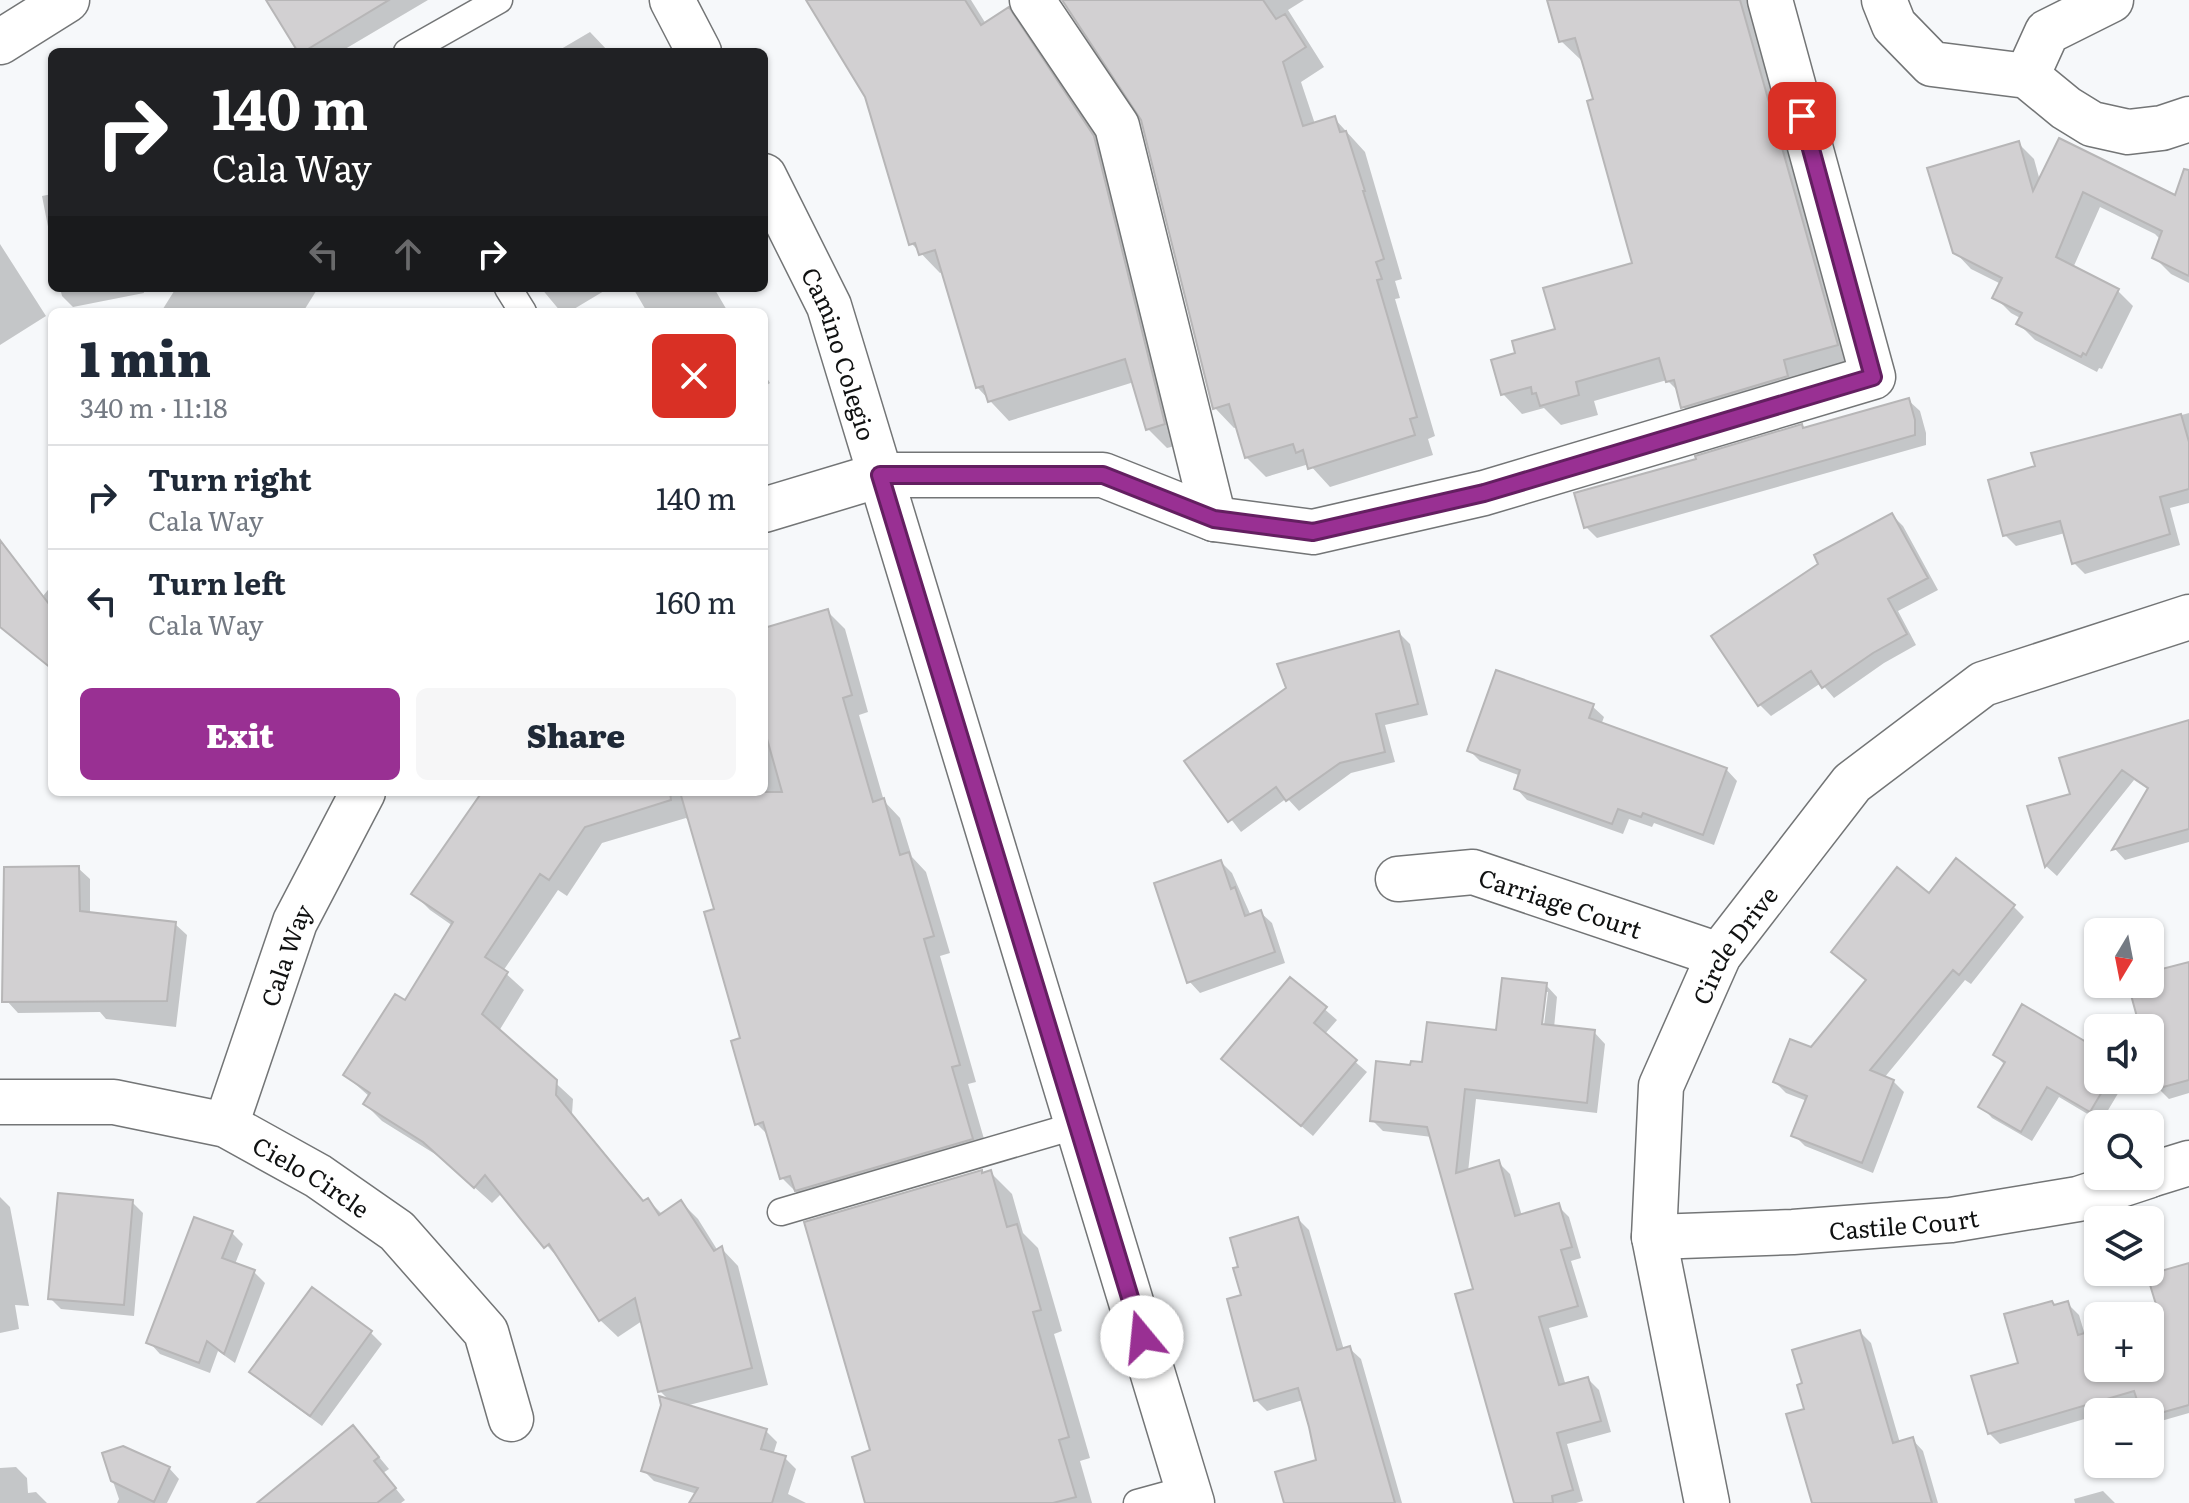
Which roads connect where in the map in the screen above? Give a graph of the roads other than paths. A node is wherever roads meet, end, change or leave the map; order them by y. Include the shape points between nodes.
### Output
1 (67, 0) edge
2 (499, 0) edge
3 (672, 0) edge
4 (1032, 0) edge
5 (1770, 0) edge
6 (1884, 0) edge
7 (2111, 0) edge
8 (0, 42) edge
9 (414, 48) edge
10 (697, 48) edge
11 (2027, 76) junction
12 (2189, 119) edge
13 (768, 184) edge
14 (880, 475) junction
15 (768, 509) edge
16 (1214, 519) junction
17 (2189, 617) edge
18 (361, 796) edge
19 (1398, 879) dead end
20 (1719, 955) junction
21 (0, 1102) edge
22 (226, 1125) junction
23 (1078, 1125) junction
24 (2189, 1163) edge
25 (2164, 1171) edge
26 (2106, 1190) edge
27 (781, 1212) dead end
28 (1654, 1237) junction
29 (511, 1419) dead end
30 (1190, 1496) edge
31 (1137, 1503) edge
32 (1707, 1503) edge

1 - 8 street
2 - 9 lane
3 - 10 street
4 - 16 street via 1117,126
5 - 16 street via 1873,377 1484,493 1313,532
6 - 11 street via 1894,25 1932,64
7 - 11 street via 2047,32
11 - 12 street via 2092,124 2128,132
13 - 14 street, Camino Colegio via 829,306
14 - 15 street
14 - 16 street via 1103,475
14 - 23 street, Camino Colegio
17 - 20 street, Circle Drive via 1983,684 1852,783
18 - 22 street, Cala Way via 295,922
19 - 20 street, Carriage Court via 1473,872
20 - 28 street, Circle Drive via 1661,1086
21 - 22 street, Cielo Circle via 114,1102
22 - 29 street, Cielo Circle via 318,1176 397,1231 486,1332
23 - 27 lane
23 - 30 street, Camino Colegio
24 - 25 street, Castile Court
26 - 28 street, Castile Court via 1951,1220
28 - 32 street, Circle Drive
30 - 31 lane

